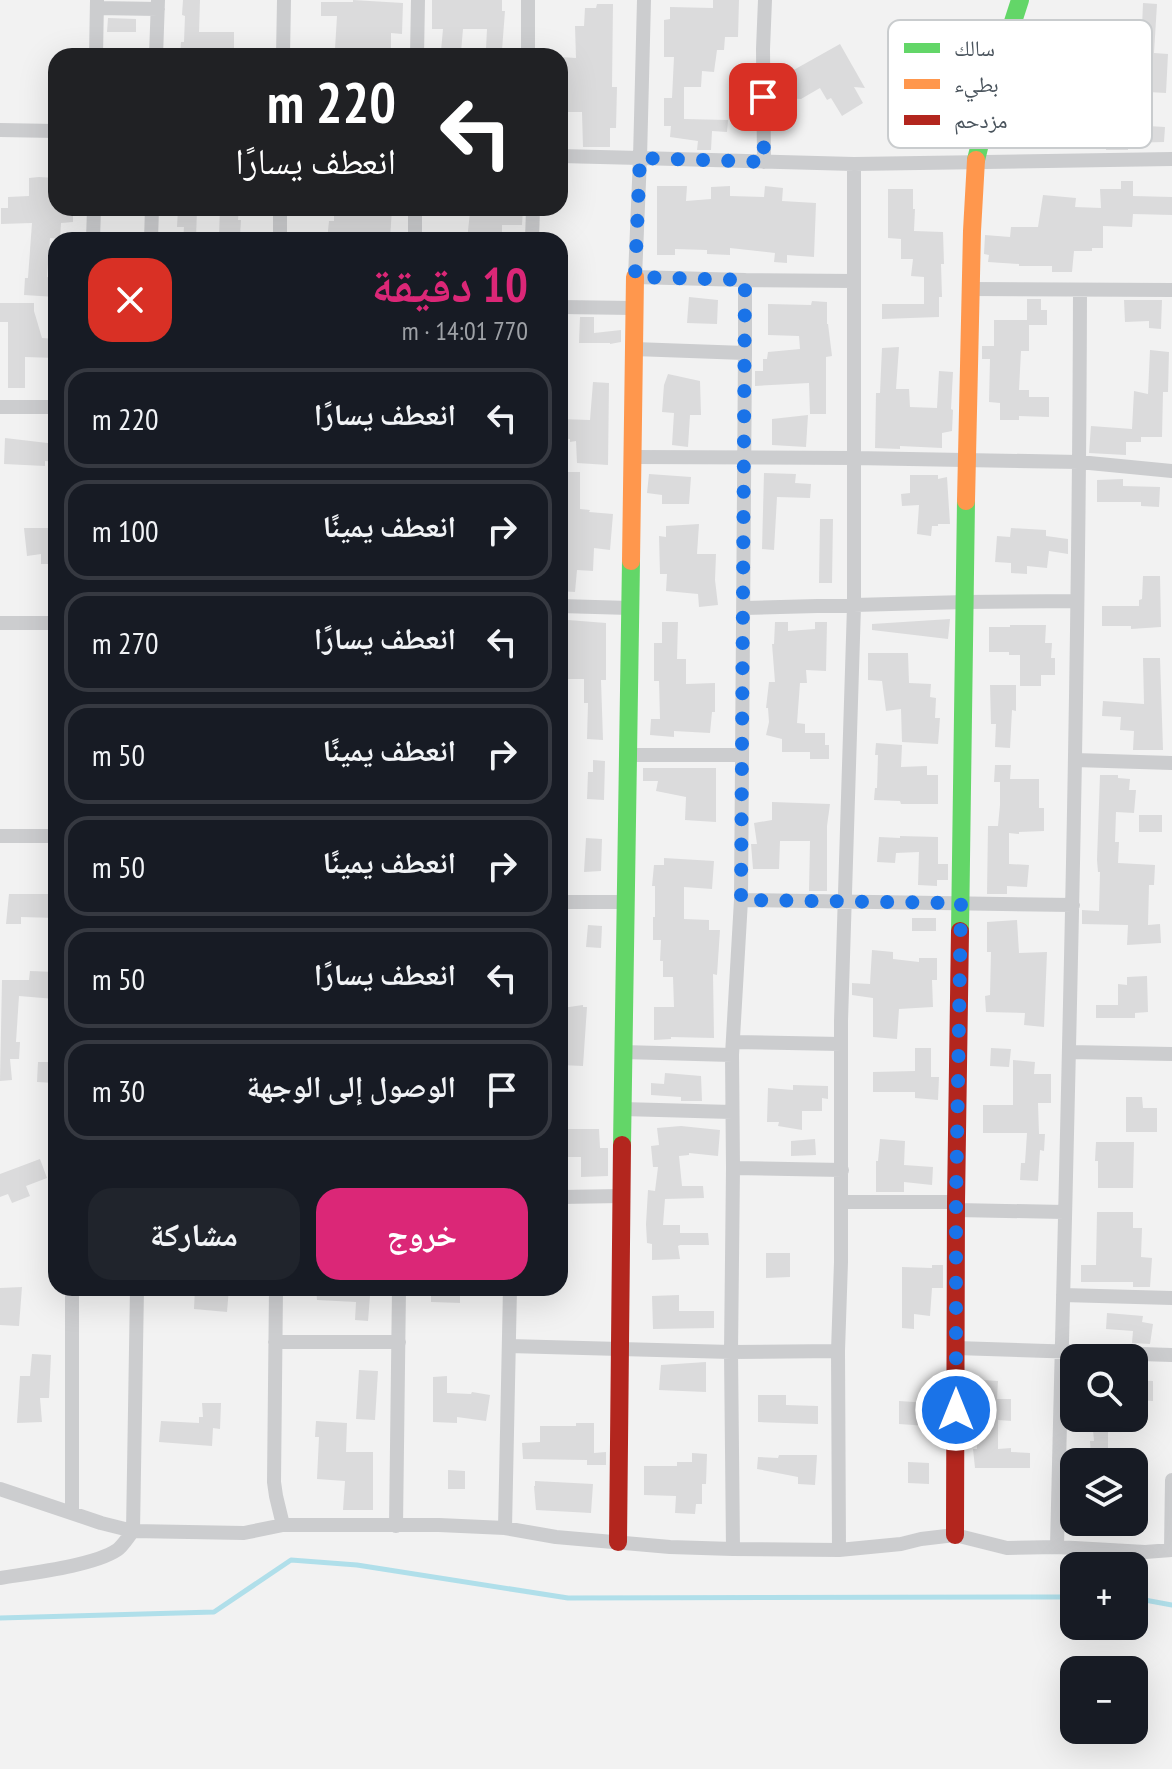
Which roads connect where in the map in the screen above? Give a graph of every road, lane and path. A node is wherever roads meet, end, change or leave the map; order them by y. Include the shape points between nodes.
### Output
1 (284, 0) edge
2 (418, 0) edge
3 (528, 0) edge
4 (644, 0) edge
5 (765, 0) edge
6 (1020, 0) edge
7 (97, 4) edge
8 (158, 5) edge
9 (1014, 20) edge
10 (96, 48) edge
11 (156, 48) edge
12 (283, 48) edge
13 (417, 48) edge
14 (528, 48) edge
15 (0, 130) edge
16 (48, 131) edge
17 (979, 148) edge
18 (568, 156) edge
19 (640, 158) junction
20 (1172, 159) edge
21 (764, 162) junction
22 (854, 164) junction
23 (975, 164) junction
24 (635, 277) junction
25 (745, 280) junction
26 (854, 281) junction
27 (971, 289) junction
28 (1080, 290) junction
29 (1172, 290) edge
30 (568, 307) edge
31 (634, 308) junction
32 (634, 349) junction
33 (745, 353) junction
34 (0, 407) edge
35 (48, 407) edge
36 (633, 457) junction
37 (745, 458) junction
38 (855, 458) junction
39 (967, 459) junction
40 (1079, 462) junction
41 (1172, 471) edge
42 (1076, 601) junction
43 (965, 602) junction
44 (568, 606) edge
45 (854, 606) junction
46 (630, 608) junction
47 (744, 608) junction
48 (0, 623) edge
49 (48, 623) edge
50 (629, 755) junction
51 (742, 755) junction
52 (1075, 760) junction
53 (1172, 763) edge
54 (0, 836) edge
55 (48, 836) edge
56 (741, 900) junction
57 (568, 902) edge
58 (626, 902) junction
59 (846, 902) junction
60 (961, 903) junction
61 (1073, 905) junction
62 (841, 1044) junction
63 (732, 1048) junction
64 (623, 1052) junction
65 (1070, 1052) junction
66 (1172, 1054) edge
67 (622, 1109) junction
68 (732, 1112) junction
69 (733, 1168) junction
70 (842, 1170) junction
71 (622, 1196) junction
72 (568, 1197) edge
73 (841, 1202) junction
74 (956, 1206) junction
75 (1064, 1212) junction
76 (1063, 1295) junction
77 (72, 1296) edge
78 (137, 1296) edge
79 (276, 1296) edge
80 (399, 1296) edge
81 (510, 1296) edge
82 (1172, 1298) edge
83 (275, 1342) junction
84 (399, 1342) junction
85 (1062, 1344) edge
86 (509, 1346) junction
87 (956, 1348) junction
88 (620, 1349) junction
89 (838, 1351) junction
90 (1060, 1351) edge
91 (731, 1352) junction
92 (1148, 1354) edge
93 (1172, 1355) edge
94 (1060, 1429) edge
95 (1172, 1480) edge
96 (0, 1489) edge
97 (72, 1513) junction
98 (283, 1525) junction
99 (396, 1526) junction
100 (505, 1528) junction
101 (133, 1531) junction
102 (955, 1535) junction
103 (618, 1542) junction
104 (1057, 1547) junction
105 (733, 1549) junction
106 (839, 1550) junction
107 (1172, 1550) edge
108 (0, 1578) edge

1 - 12 street
2 - 13 street
3 - 14 street
4 - 19 street
5 - 21 street
6 - 9 street
7 - 8 street
7 - 10 street
8 - 11 street
15 - 16 street
17 - 23 street
18 - 19 street
19 - 21 street
19 - 24 street
20 - 23 street
21 - 22 street
22 - 23 street
22 - 26 street
23 - 27 street
24 - 25 street
24 - 31 street
25 - 26 street
25 - 33 street
26 - 38 street
27 - 28 street
27 - 39 street
28 - 29 street
28 - 40 street
30 - 31 street
31 - 32 street
32 - 33 street
32 - 36 street
33 - 37 street
34 - 35 street
36 - 37 street
36 - 46 street
37 - 38 street
37 - 47 street
38 - 39 street
38 - 45 street
39 - 40 street
39 - 43 street
40 - 41 street
40 - 42 street
42 - 43 street
42 - 52 street
43 - 45 street
43 - 60 street
44 - 46 street
45 - 47 street
45 - 59 street
46 - 50 street
47 - 51 street
48 - 49 street
50 - 51 street
50 - 58 street
51 - 56 street
52 - 53 street
52 - 61 street
54 - 55 street
56 - 59 street
56 - 63 street
57 - 58 street
58 - 64 street
59 - 60 street
59 - 62 street
60 - 61 street
60 - 74 street
61 - 65 street
62 - 63 street
62 - 70 street
63 - 64 street
63 - 68 street
64 - 67 street
65 - 66 street
65 - 75 street
67 - 68 street
67 - 71 street
68 - 69 street
69 - 70 street
69 - 91 street
70 - 73 street
71 - 72 street
71 - 88 street
73 - 74 street
73 - 89 street
74 - 75 street
74 - 87 street
75 - 76 street
76 - 82 street
76 - 85 street
77 - 97 street
78 - 101 street
79 - 83 street
80 - 84 street
81 - 86 street
83 - 84 street
83 - 98 street via 274,1482
84 - 99 street
86 - 88 street
86 - 100 street
87 - 90 street
87 - 102 street
88 - 91 street
88 - 103 street
89 - 91 street
89 - 106 street
91 - 105 street
92 - 93 street
94 - 104 street
95 - 107 street
96 - 97 street
97 - 101 street
98 - 99 street
98 - 101 street via 244,1533
99 - 100 street
100 - 103 street
101 - 108 street via 118,1550 98,1558
102 - 104 street via 1007,1548
102 - 106 street
103 - 105 street
104 - 107 street
105 - 106 street

